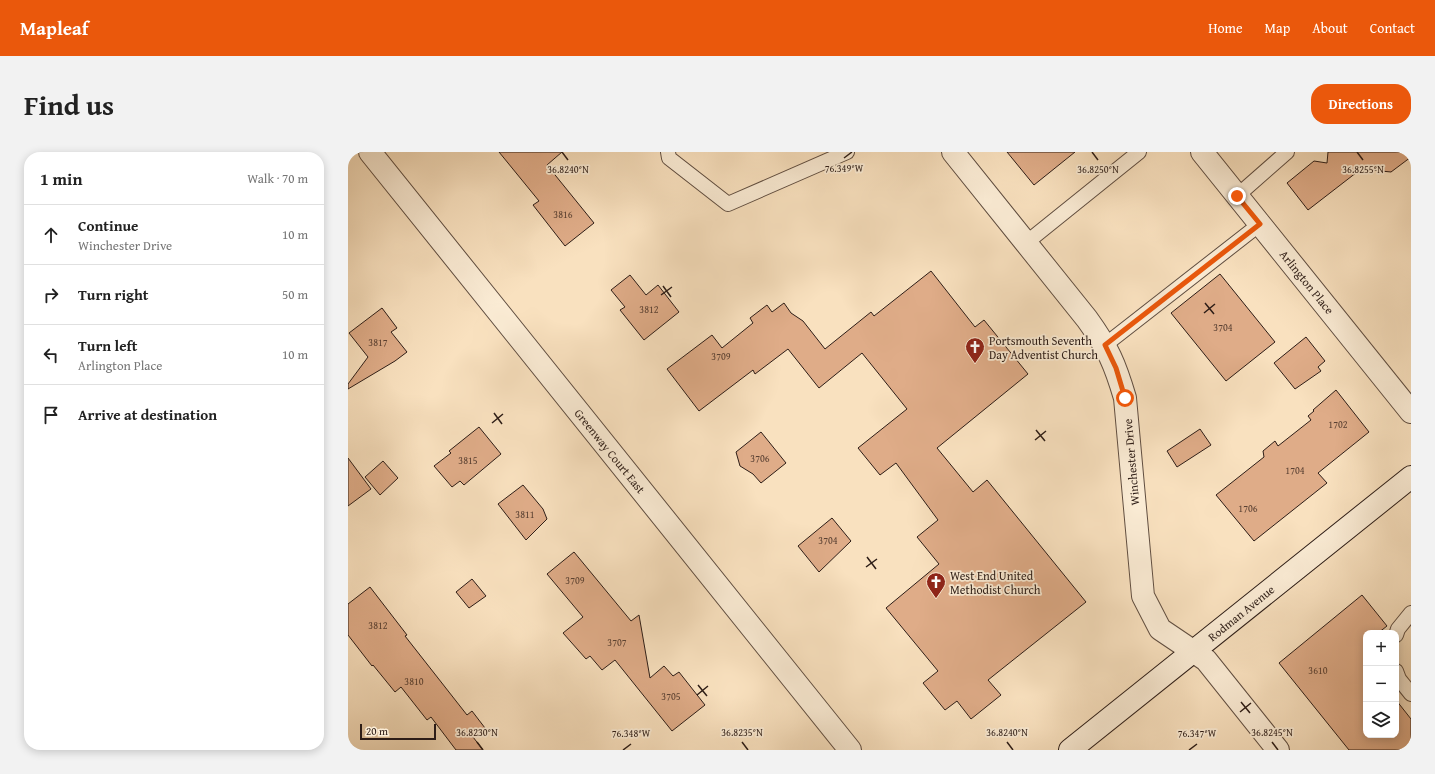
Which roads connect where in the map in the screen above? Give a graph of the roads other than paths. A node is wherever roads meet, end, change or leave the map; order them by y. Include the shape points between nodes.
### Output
1 (370, 152) edge
2 (668, 152) edge
3 (847, 152) edge
4 (953, 152) edge
5 (1139, 152) edge
6 (1202, 152) edge
7 (1287, 152) edge
8 (1237, 196) junction
9 (1260, 224) junction
10 (1026, 243) junction
11 (1105, 345) junction
12 (1411, 412) edge
13 (1411, 477) edge
14 (1411, 613) edge
15 (1398, 630) edge
16 (1194, 651) junction
17 (1399, 678) edge
18 (1411, 694) edge
19 (850, 750) edge
20 (1070, 750) edge
21 (1278, 750) edge

1 - 19 street, Greenway Court East
2 - 3 lane via 669,158 728,204
4 - 10 street, Winchester Drive
5 - 10 lane
6 - 8 street, Arlington Place
7 - 8 lane
8 - 9 street, Arlington Place
9 - 11 lane
9 - 12 street, Arlington Place
10 - 11 street, Winchester Drive
11 - 16 street, Winchester Drive via 1116,368 1125,398 1143,596 1160,629
13 - 16 street, Rodman Avenue
14 - 15 lane
16 - 20 street, Rodman Avenue
16 - 21 street, Winchester Drive via 1206,660
17 - 18 lane

